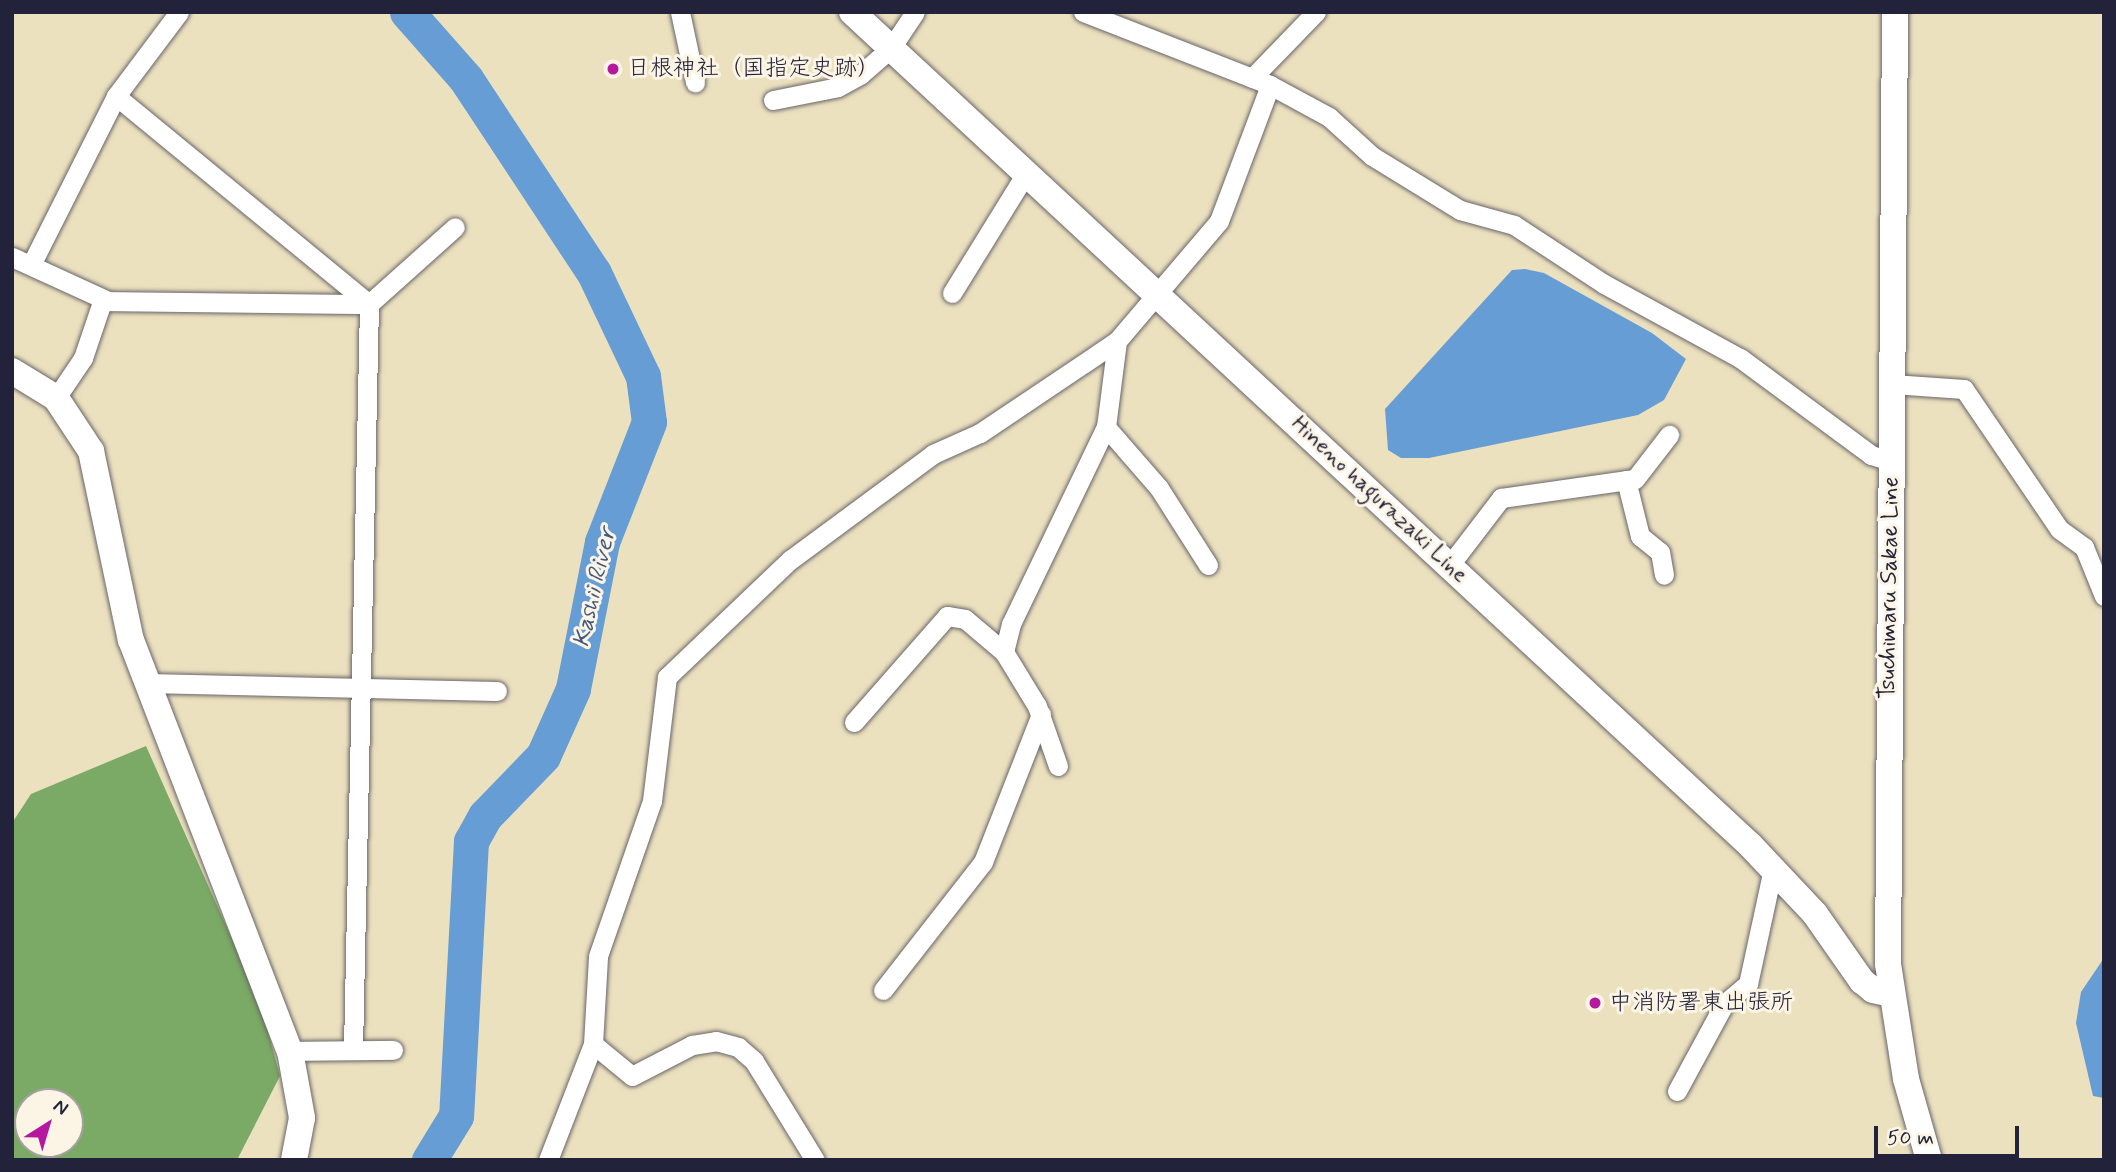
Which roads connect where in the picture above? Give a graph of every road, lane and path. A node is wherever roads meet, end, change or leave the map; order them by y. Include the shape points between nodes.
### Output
1 (180, 12) edge
2 (680, 12) edge
3 (852, 12) edge
4 (915, 12) edge
5 (1083, 12) edge
6 (1315, 12) edge
7 (1895, 12) edge
8 (891, 48) junction
9 (1261, 81) junction
10 (695, 82) dead end
11 (116, 96) junction
12 (773, 100) dead end
13 (1026, 173) junction
14 (455, 227) dead end
15 (12, 257) edge
16 (31, 265) junction
17 (952, 293) dead end
18 (1158, 294) junction
19 (103, 299) junction
20 (369, 304) junction
21 (1117, 341) junction
22 (12, 371) edge
23 (1892, 384) junction
24 (56, 398) junction
25 (1106, 427) junction
26 (1669, 435) dead end
27 (1891, 461) junction
28 (1626, 480) junction
29 (1208, 565) dead end
30 (1449, 566) junction
31 (1664, 575) dead end
32 (2104, 596) edge
33 (1004, 652) junction
34 (146, 683) junction
35 (361, 689) junction
36 (497, 691) dead end
37 (1041, 713) junction
38 (854, 722) dead end
39 (1058, 766) dead end
40 (1773, 868) junction
41 (883, 990) dead end
42 (1892, 994) junction
43 (593, 1044) junction
44 (353, 1048) junction
45 (290, 1051) junction
46 (393, 1051) dead end
47 (1677, 1091) dead end
48 (294, 1160) edge
49 (548, 1160) edge
50 (815, 1160) edge
51 (1929, 1160) edge

1 - 11 street
2 - 10 street
3 - 8 main road, Hineno hagurazaki Line
4 - 8 street
5 - 9 street
6 - 9 street
7 - 23 main road, Tsuchimaru Sakae Line
8 - 12 street via 838,87
8 - 13 main road, Hineno hagurazaki Line
9 - 18 street via 1219,221
9 - 27 street via 1329,117 1372,156 1460,210 1514,225 1604,284 1740,358 1871,455
11 - 16 street
11 - 20 street
13 - 17 street
13 - 18 main road, Hineno hagurazaki Line
14 - 20 street
15 - 16 street
16 - 19 street
18 - 21 street
18 - 30 main road, Hineno hagurazaki Line
19 - 20 street
19 - 24 street via 83,358
20 - 35 street
21 - 25 street
21 - 43 street via 980,433 933,454 790,560 667,677 652,801 598,956
22 - 24 main road
23 - 27 main road, Tsuchimaru Sakae Line
23 - 32 street via 1965,389 2059,529 2084,547
24 - 34 main road via 91,451 131,640
25 - 29 street via 1159,488
25 - 33 street via 1011,624
26 - 28 street via 1635,479
27 - 42 main road, Tsuchimaru Sakae Line via 1888,885
28 - 30 street via 1501,498
28 - 31 street via 1640,536 1660,552
30 - 40 main road, Hineno hagurazaki Line
33 - 37 street
33 - 38 street via 965,619 947,616
34 - 35 street
34 - 45 main road
35 - 36 street
35 - 44 street
37 - 39 street
37 - 41 street via 983,862
40 - 42 main road, Hineno hagurazaki Line via 1815,915 1862,981
40 - 47 street via 1748,984 1724,1004
42 - 51 main road, Tsuchimaru Sakae Line via 1906,1079
43 - 49 street
43 - 50 street via 632,1076 692,1045 716,1041 738,1047 754,1061
44 - 45 street
44 - 46 street
45 - 48 main road via 302,1118

